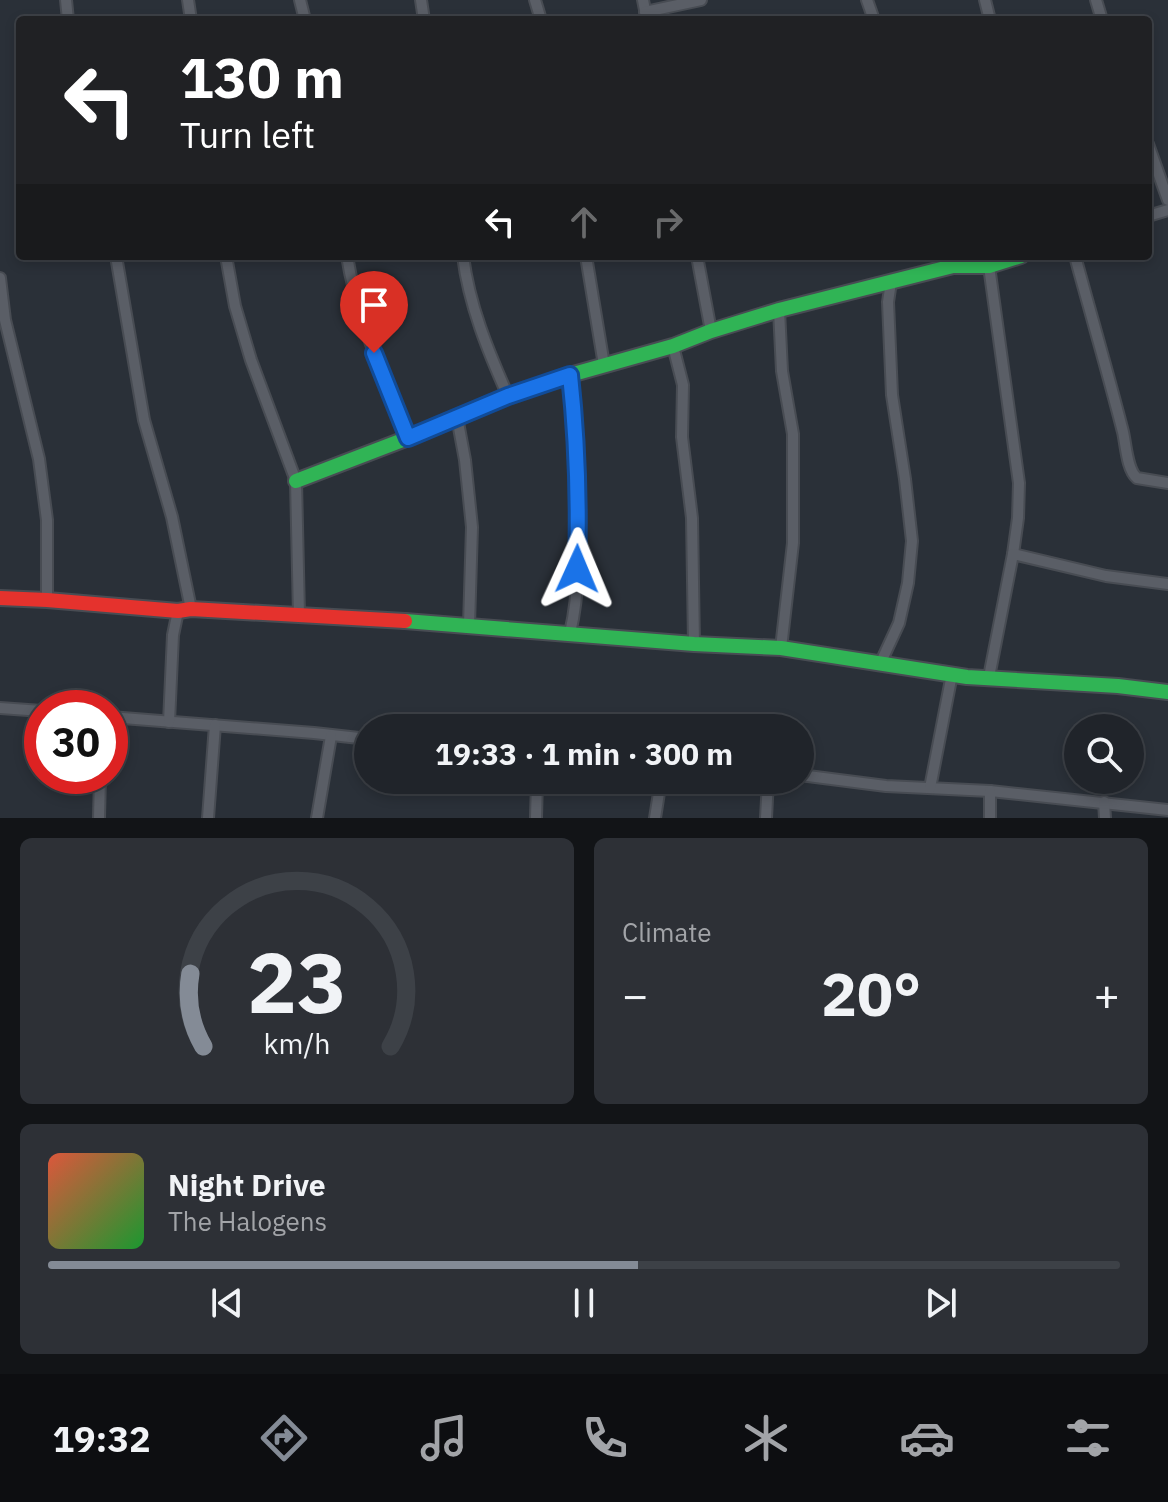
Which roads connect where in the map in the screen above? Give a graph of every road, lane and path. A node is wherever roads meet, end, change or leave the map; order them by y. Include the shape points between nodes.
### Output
1 (701, 0) edge
2 (645, 11) edge
3 (1152, 155) edge
4 (1168, 200) edge
5 (117, 260) edge
6 (227, 260) edge
7 (348, 260) edge
8 (463, 260) edge
9 (587, 260) edge
10 (698, 260) edge
11 (1008, 260) edge
12 (1076, 260) edge
13 (952, 261) edge
14 (989, 266) junction
15 (0, 278) edge
16 (891, 282) junction
17 (779, 310) junction
18 (711, 331) junction
19 (673, 346) junction
20 (604, 365) junction
21 (570, 375) junction
22 (508, 396) junction
23 (457, 417) junction
24 (408, 438) junction
25 (296, 481) junction
26 (1168, 483) edge
27 (1013, 554) junction
28 (1168, 584) edge
29 (0, 598) edge
30 (47, 600) junction
31 (185, 610) junction
32 (299, 615) junction
33 (469, 625) junction
34 (570, 633) junction
35 (694, 644) junction
36 (781, 648) junction
37 (881, 662) junction
38 (952, 674) junction
39 (989, 677) junction
40 (1168, 692) edge
41 (0, 708) edge
42 (24, 710) edge
43 (128, 719) edge
44 (169, 722) junction
45 (215, 725) junction
46 (331, 736) junction
47 (354, 738) edge
48 (814, 777) edge
49 (930, 788) junction
50 (990, 791) junction
51 (100, 794) edge
52 (537, 794) edge
53 (659, 794) edge
54 (767, 794) edge
55 (1104, 802) junction
56 (1168, 810) edge
57 (99, 818) edge
58 (208, 818) edge
59 (317, 818) edge
60 (536, 818) edge
61 (655, 818) edge
62 (766, 818) edge
63 (990, 818) edge
64 (1105, 818) edge

1 - 2 street
3 - 4 street
5 - 31 street via 144,420 172,517
6 - 25 street via 251,360
7 - 24 street via 374,353
8 - 22 street via 478,321
9 - 20 street
10 - 18 street
11 - 14 street
12 - 26 street via 1130,470 1137,478
13 - 14 street
13 - 16 street
14 - 27 street via 1019,483
15 - 30 street via 39,459 47,520
16 - 17 street
16 - 37 street via 892,395 912,541 899,623
17 - 18 street
17 - 36 street via 793,434 793,543
18 - 19 street
19 - 20 street
19 - 35 street via 683,385
20 - 21 street
21 - 22 street
21 - 34 street via 578,530 576,612
22 - 23 street
23 - 24 street
23 - 33 street via 472,527
24 - 25 street
25 - 32 street
27 - 28 street
27 - 39 street
29 - 30 street
30 - 31 street
31 - 32 street
31 - 44 street via 173,635
32 - 33 street
33 - 34 street
34 - 35 street
35 - 36 street
36 - 37 street
37 - 38 street
38 - 39 street
38 - 49 street
39 - 40 street
41 - 42 street
43 - 44 street
44 - 45 street
45 - 46 street
45 - 58 street
46 - 47 street
46 - 59 street
48 - 49 street
49 - 50 street
50 - 55 street
50 - 63 street
51 - 57 street
52 - 60 street
53 - 61 street
54 - 62 street
55 - 56 street
55 - 64 street

